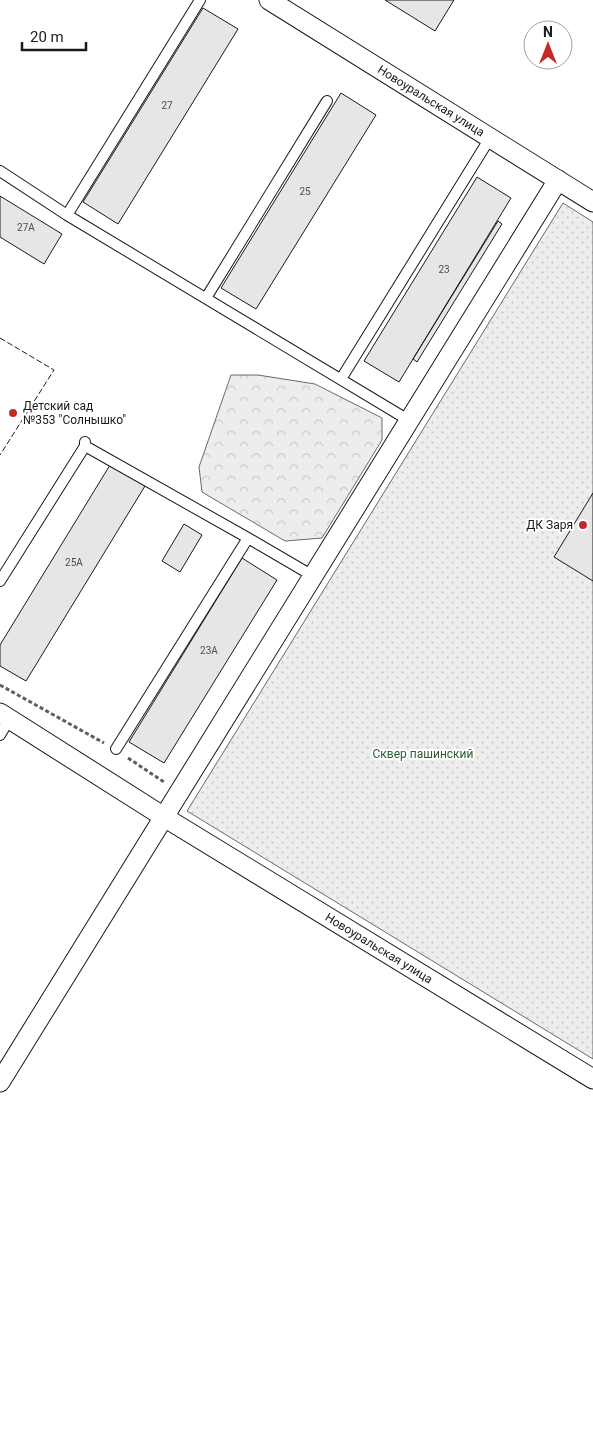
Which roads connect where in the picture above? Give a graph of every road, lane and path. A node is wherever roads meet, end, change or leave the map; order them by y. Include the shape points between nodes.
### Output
1 (200, 0) edge
2 (270, 0) edge
3 (327, 102) dead end
4 (490, 138) junction
5 (0, 171) edge
6 (558, 180) junction
7 (593, 202) edge
8 (67, 215) junction
9 (206, 298) junction
10 (341, 379) junction
11 (410, 420) junction
12 (248, 538) junction
13 (314, 576) junction
14 (0, 581) edge
15 (0, 685) edge
16 (5, 716) edge
17 (0, 735) edge
18 (116, 750) junction
19 (179, 792) junction
20 (164, 817) junction
21 (593, 1079) edge
22 (0, 1082) edge

1 - 8 lane
2 - 4 street, Новоуральская улица
3 - 9 lane
4 - 6 street, Новоуральская улица
4 - 10 lane
5 - 8 lane
6 - 7 street, Новоуральская улица
6 - 11 street
8 - 9 lane
9 - 10 lane
10 - 11 lane
11 - 13 street
12 - 13 lane
12 - 14 lane via 85,444
12 - 18 lane
13 - 19 street
15 - 18 path
16 - 17 lane
16 - 20 street, Новоуральская улица
18 - 19 path
19 - 20 street
20 - 21 street, Новоуральская улица
20 - 22 street

